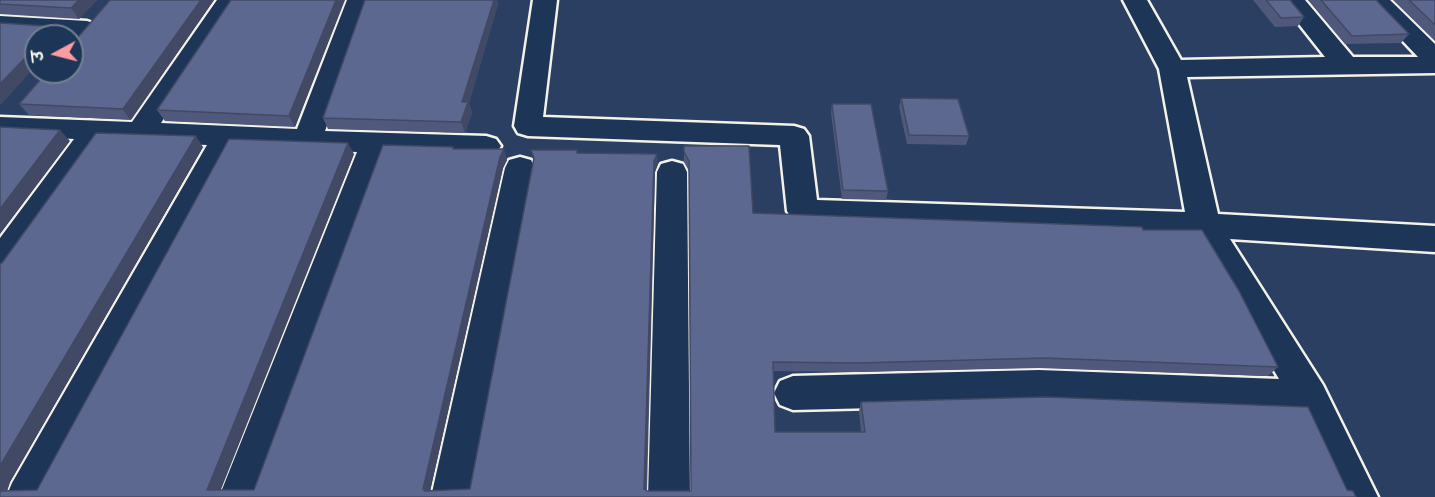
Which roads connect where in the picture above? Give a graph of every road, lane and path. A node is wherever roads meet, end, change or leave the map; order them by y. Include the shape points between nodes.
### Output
1 (229, 0) edge
2 (359, 0) edge
3 (545, 0) edge
4 (1135, 0) edge
5 (1292, 0) edge
6 (1376, 0) edge
7 (0, 24) edge
8 (86, 30) edge
9 (1435, 59) edge
10 (1346, 65) junction
11 (1435, 65) edge
12 (1172, 69) junction
13 (26, 99) edge
14 (1, 126) edge
15 (96, 131) junction
16 (140, 132) junction
17 (227, 135) junction
18 (307, 140) junction
19 (375, 143) junction
20 (486, 146) edge
21 (520, 168) dead end
22 (672, 172) dead end
23 (1204, 225) junction
24 (1435, 239) edge
25 (0, 263) edge
26 (793, 393) dead end
27 (1310, 397) junction
28 (27, 497) edge
29 (240, 497) edge
30 (452, 497) edge
31 (669, 497) edge
32 (1357, 497) edge

1 - 16 street
2 - 18 street
3 - 23 street via 528,126 794,136 803,211
4 - 12 street
5 - 10 street
6 - 9 street
7 - 8 street
10 - 11 street
10 - 12 street
12 - 23 street
13 - 14 street
14 - 15 street
15 - 16 street
15 - 25 street
16 - 17 street
17 - 18 street
17 - 28 street
18 - 19 street
19 - 20 street
19 - 29 street
21 - 30 street
22 - 31 street
23 - 24 street
23 - 27 street
26 - 27 street via 1040,387
27 - 32 street

